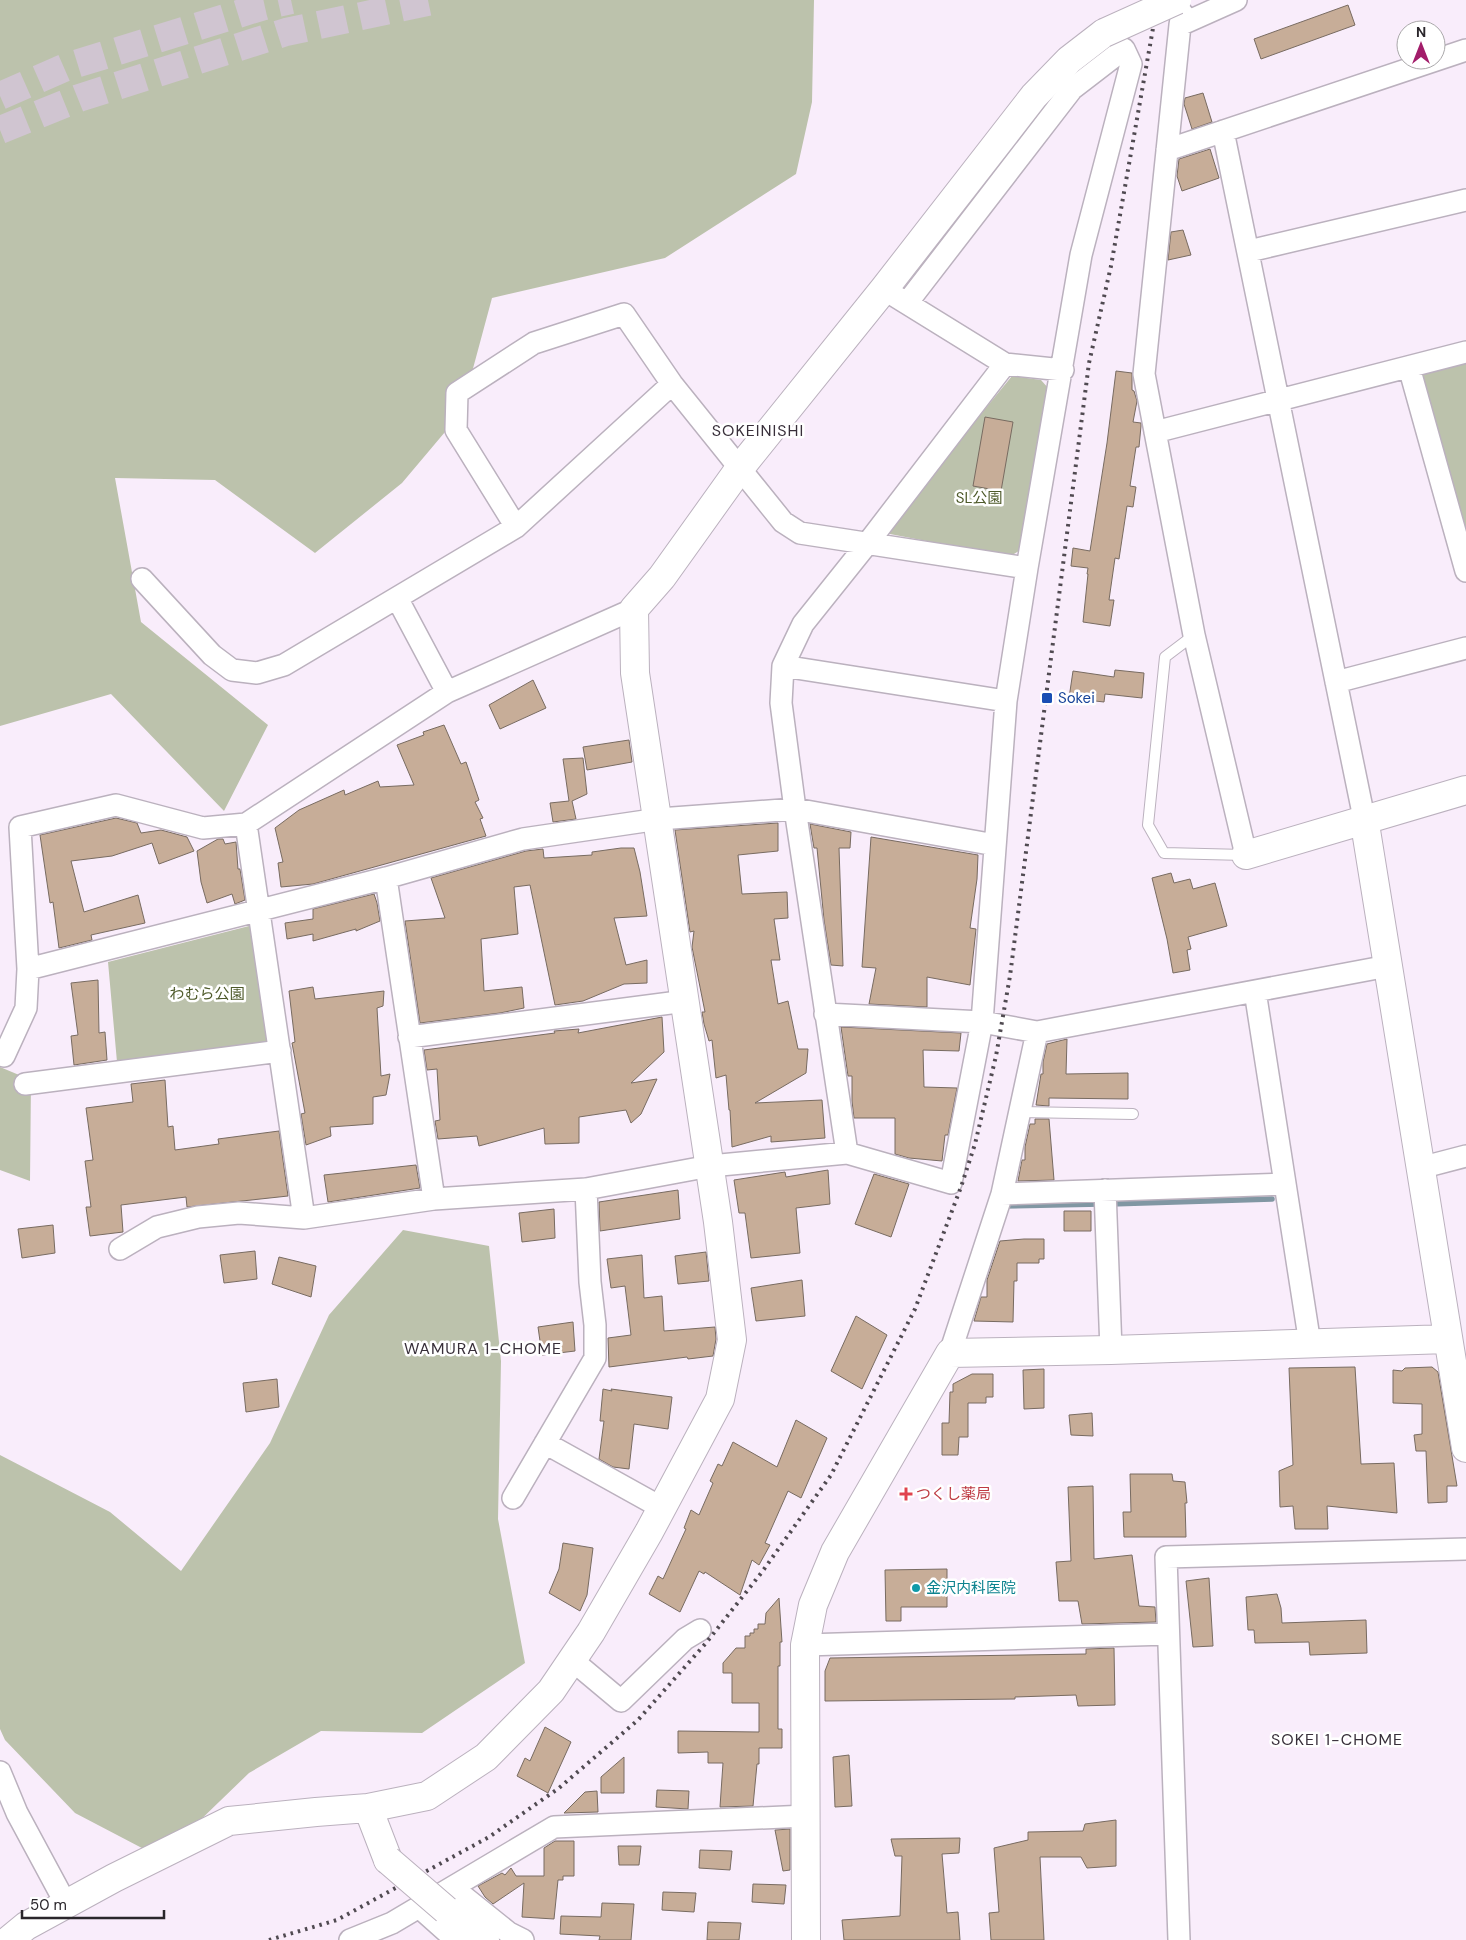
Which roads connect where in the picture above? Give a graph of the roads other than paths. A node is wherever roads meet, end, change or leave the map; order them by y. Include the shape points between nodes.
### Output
1 (1184, 0) edge
2 (1236, 0) edge
3 (1178, 13) edge
4 (1466, 50) edge
5 (1223, 131) junction
6 (1167, 150) junction
7 (1466, 200) edge
8 (1248, 251) junction
9 (884, 289) junction
10 (907, 303) junction
11 (1466, 352) edge
12 (1005, 364) junction
13 (1408, 367) junction
14 (1062, 370) junction
15 (672, 384) junction
16 (1278, 400) junction
17 (1155, 432) junction
18 (740, 468) junction
19 (516, 527) junction
20 (867, 544) junction
21 (1027, 568) junction
22 (1466, 571) edge
23 (142, 580) dead end
24 (397, 598) junction
25 (634, 609) junction
26 (1194, 635) junction
27 (1466, 648) edge
28 (783, 666) junction
29 (1336, 682) junction
30 (447, 692) junction
31 (1006, 701) junction
32 (1466, 790) edge
33 (795, 809) junction
34 (1364, 818) junction
35 (658, 819) junction
36 (246, 824) junction
37 (995, 845) junction
38 (1246, 855) junction
39 (386, 878) junction
40 (259, 910) junction
41 (1388, 966) junction
42 (28, 969) junction
43 (1255, 991) junction
44 (686, 1001) junction
45 (825, 1014) junction
46 (982, 1022) junction
47 (1037, 1032) junction
48 (409, 1036) junction
49 (280, 1051) junction
50 (4, 1056) dead end
51 (25, 1084) dead end
52 (1020, 1112) junction
53 (1133, 1114) dead end
54 (847, 1153) junction
55 (1466, 1156) edge
56 (710, 1166) junction
57 (1420, 1168) junction
58 (1285, 1184) junction
59 (586, 1188) junction
60 (1106, 1190) junction
61 (1002, 1194) junction
62 (434, 1199) junction
63 (304, 1218) junction
64 (120, 1249) dead end
65 (1448, 1339) junction
66 (1310, 1344) junction
67 (1111, 1350) junction
68 (950, 1353) junction
69 (545, 1443) junction
70 (1466, 1448) edge
71 (514, 1498) dead end
72 (662, 1508) junction
73 (1466, 1549) edge
74 (700, 1630) dead end
75 (1168, 1634) junction
76 (805, 1645) junction
77 (572, 1660) junction
78 (0, 1772) edge
79 (368, 1808) junction
80 (806, 1816) junction
81 (440, 1902) junction
82 (66, 1904) junction
83 (9, 1940) edge
84 (350, 1940) edge
85 (456, 1940) edge
86 (485, 1940) edge
87 (523, 1940) edge
88 (806, 1940) edge
89 (1179, 1940) edge

1 - 3 street
2 - 3 street
3 - 6 street
3 - 9 street, bridge via 1104,33 1069,60 1034,96
4 - 5 street
5 - 6 street
5 - 8 street
6 - 17 street via 1144,374
7 - 8 street
8 - 16 street
9 - 10 street
9 - 18 street
10 - 12 street
10 - 14 street via 1072,89 1124,49 1131,64 1081,255
11 - 13 street
12 - 14 street
12 - 20 street
13 - 16 street
13 - 22 street
14 - 21 street
15 - 18 street
15 - 19 street
15 - 19 street via 624,314 534,343 457,393 456,430
16 - 17 street
16 - 29 street
17 - 26 street
18 - 20 street via 783,522 800,533
18 - 25 street via 662,577
19 - 24 street
20 - 21 street
20 - 28 street via 803,624
21 - 31 street
23 - 24 street via 212,655 232,670 257,673 284,664
24 - 30 street
25 - 30 street
25 - 35 street via 636,673
26 - 38 street
26 - 38 lane via 1165,657 1148,825 1164,853
27 - 29 street
28 - 31 street
28 - 33 street via 782,703
29 - 34 street
30 - 36 street
31 - 37 street
32 - 34 street
33 - 35 street
33 - 37 street
33 - 45 street
34 - 38 street
34 - 41 street
35 - 39 street via 523,839
35 - 44 street
36 - 40 street
36 - 42 street via 202,828 116,805 20,827
37 - 46 street
39 - 40 street
39 - 48 street
40 - 42 street
40 - 49 street
41 - 43 street
41 - 57 street
42 - 50 street via 26,1008
43 - 47 street
43 - 58 street
44 - 48 street
44 - 56 street
45 - 46 street
45 - 54 street
46 - 47 street
46 - 54 street via 951,1184
47 - 52 street
48 - 62 street
49 - 51 street
49 - 63 street
52 - 53 lane
52 - 61 street
54 - 56 street
55 - 57 street
56 - 59 street
56 - 72 street via 732,1340 720,1399
57 - 65 street
58 - 60 street
58 - 66 street
59 - 62 street
59 - 69 street via 595,1358
60 - 61 street
60 - 67 street
61 - 68 street
62 - 63 street
63 - 64 street via 239,1213 198,1217 157,1227
65 - 66 street
65 - 70 street
66 - 67 street
67 - 68 street
68 - 76 street via 835,1552 813,1605
69 - 71 street
69 - 72 street
72 - 77 street
73 - 75 street via 1166,1557
74 - 77 street via 684,1639 621,1701
75 - 76 street
75 - 89 street
76 - 80 street
77 - 79 street via 551,1691 486,1757 427,1796
78 - 82 street via 17,1813
79 - 81 street, bridge via 388,1860
79 - 82 street via 228,1821
80 - 81 street via 554,1828
80 - 88 street
81 - 84 street
81 - 85 street
81 - 86 street
81 - 87 street
82 - 83 street via 26,1926

